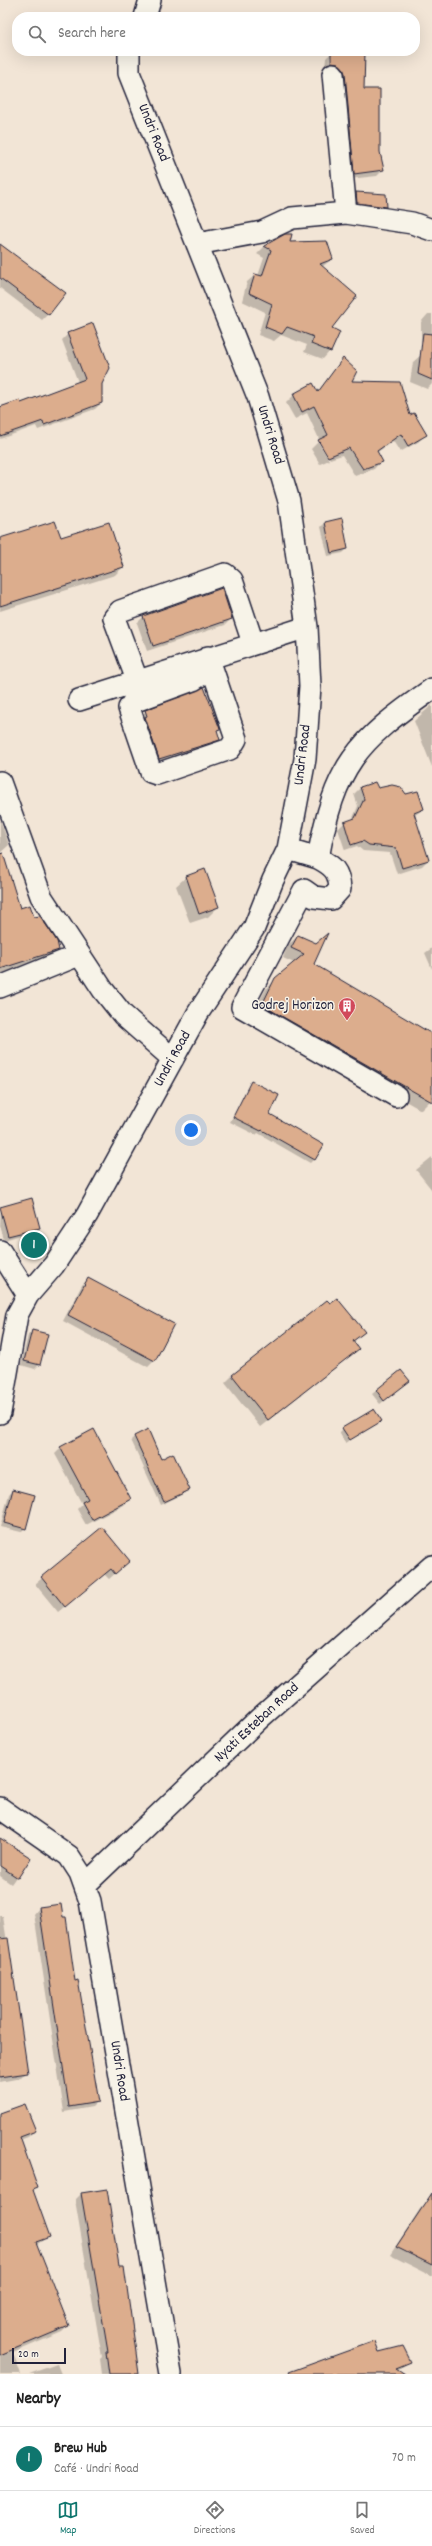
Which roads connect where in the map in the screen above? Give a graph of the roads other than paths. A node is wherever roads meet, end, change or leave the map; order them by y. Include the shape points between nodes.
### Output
1 (150, 0) edge
2 (146, 12) edge
3 (129, 56) edge
4 (333, 74) dead end
5 (346, 213) junction
6 (432, 230) edge
7 (197, 244) junction
8 (307, 627) junction
9 (253, 643) junction
10 (210, 663) junction
11 (137, 680) junction
12 (432, 690) edge
13 (79, 700) dead end
14 (0, 782) edge
15 (288, 849) junction
16 (318, 858) junction
17 (272, 880) junction
18 (304, 890) junction
19 (79, 955) junction
20 (0, 987) edge
21 (173, 1059) junction
22 (396, 1096) dead end
23 (1, 1258) edge
24 (28, 1295) junction
25 (3, 1378) edge
26 (0, 1413) edge
27 (432, 1566) edge
28 (0, 1808) edge
29 (85, 1885) junction
30 (171, 2374) edge

1 - 2 street
3 - 7 street, Undri Road via 129,74
4 - 5 street
5 - 6 street via 412,223
5 - 7 street via 292,218 262,232
7 - 8 street, Undri Road via 266,419 289,501
8 - 9 street
8 - 15 street, Undri Road via 310,686 306,759
9 - 10 street
9 - 11 street via 232,580 225,574 120,611 114,618
10 - 10 street via 194,680 133,702 129,708 150,772 157,774 230,749 236,739
10 - 11 street
11 - 13 street
12 - 16 street via 375,732 354,754 339,782 325,818
14 - 19 street via 41,896
15 - 16 street
15 - 17 street, Undri Road
16 - 18 street via 334,866 340,877 340,889 331,899 314,897
17 - 18 street
17 - 21 street, Undri Road via 254,928 198,1013
18 - 22 street via 242,1007
19 - 20 street
19 - 21 street via 123,1015
21 - 24 street, Undri Road via 87,1215 54,1265
23 - 24 street
24 - 25 street, Undri Road via 17,1315
25 - 26 street, Undri Road
27 - 29 street, Nyati Esteban Road via 260,1718
28 - 29 street, Undri Road via 69,1856
29 - 30 street, Undri Road via 90,1901

